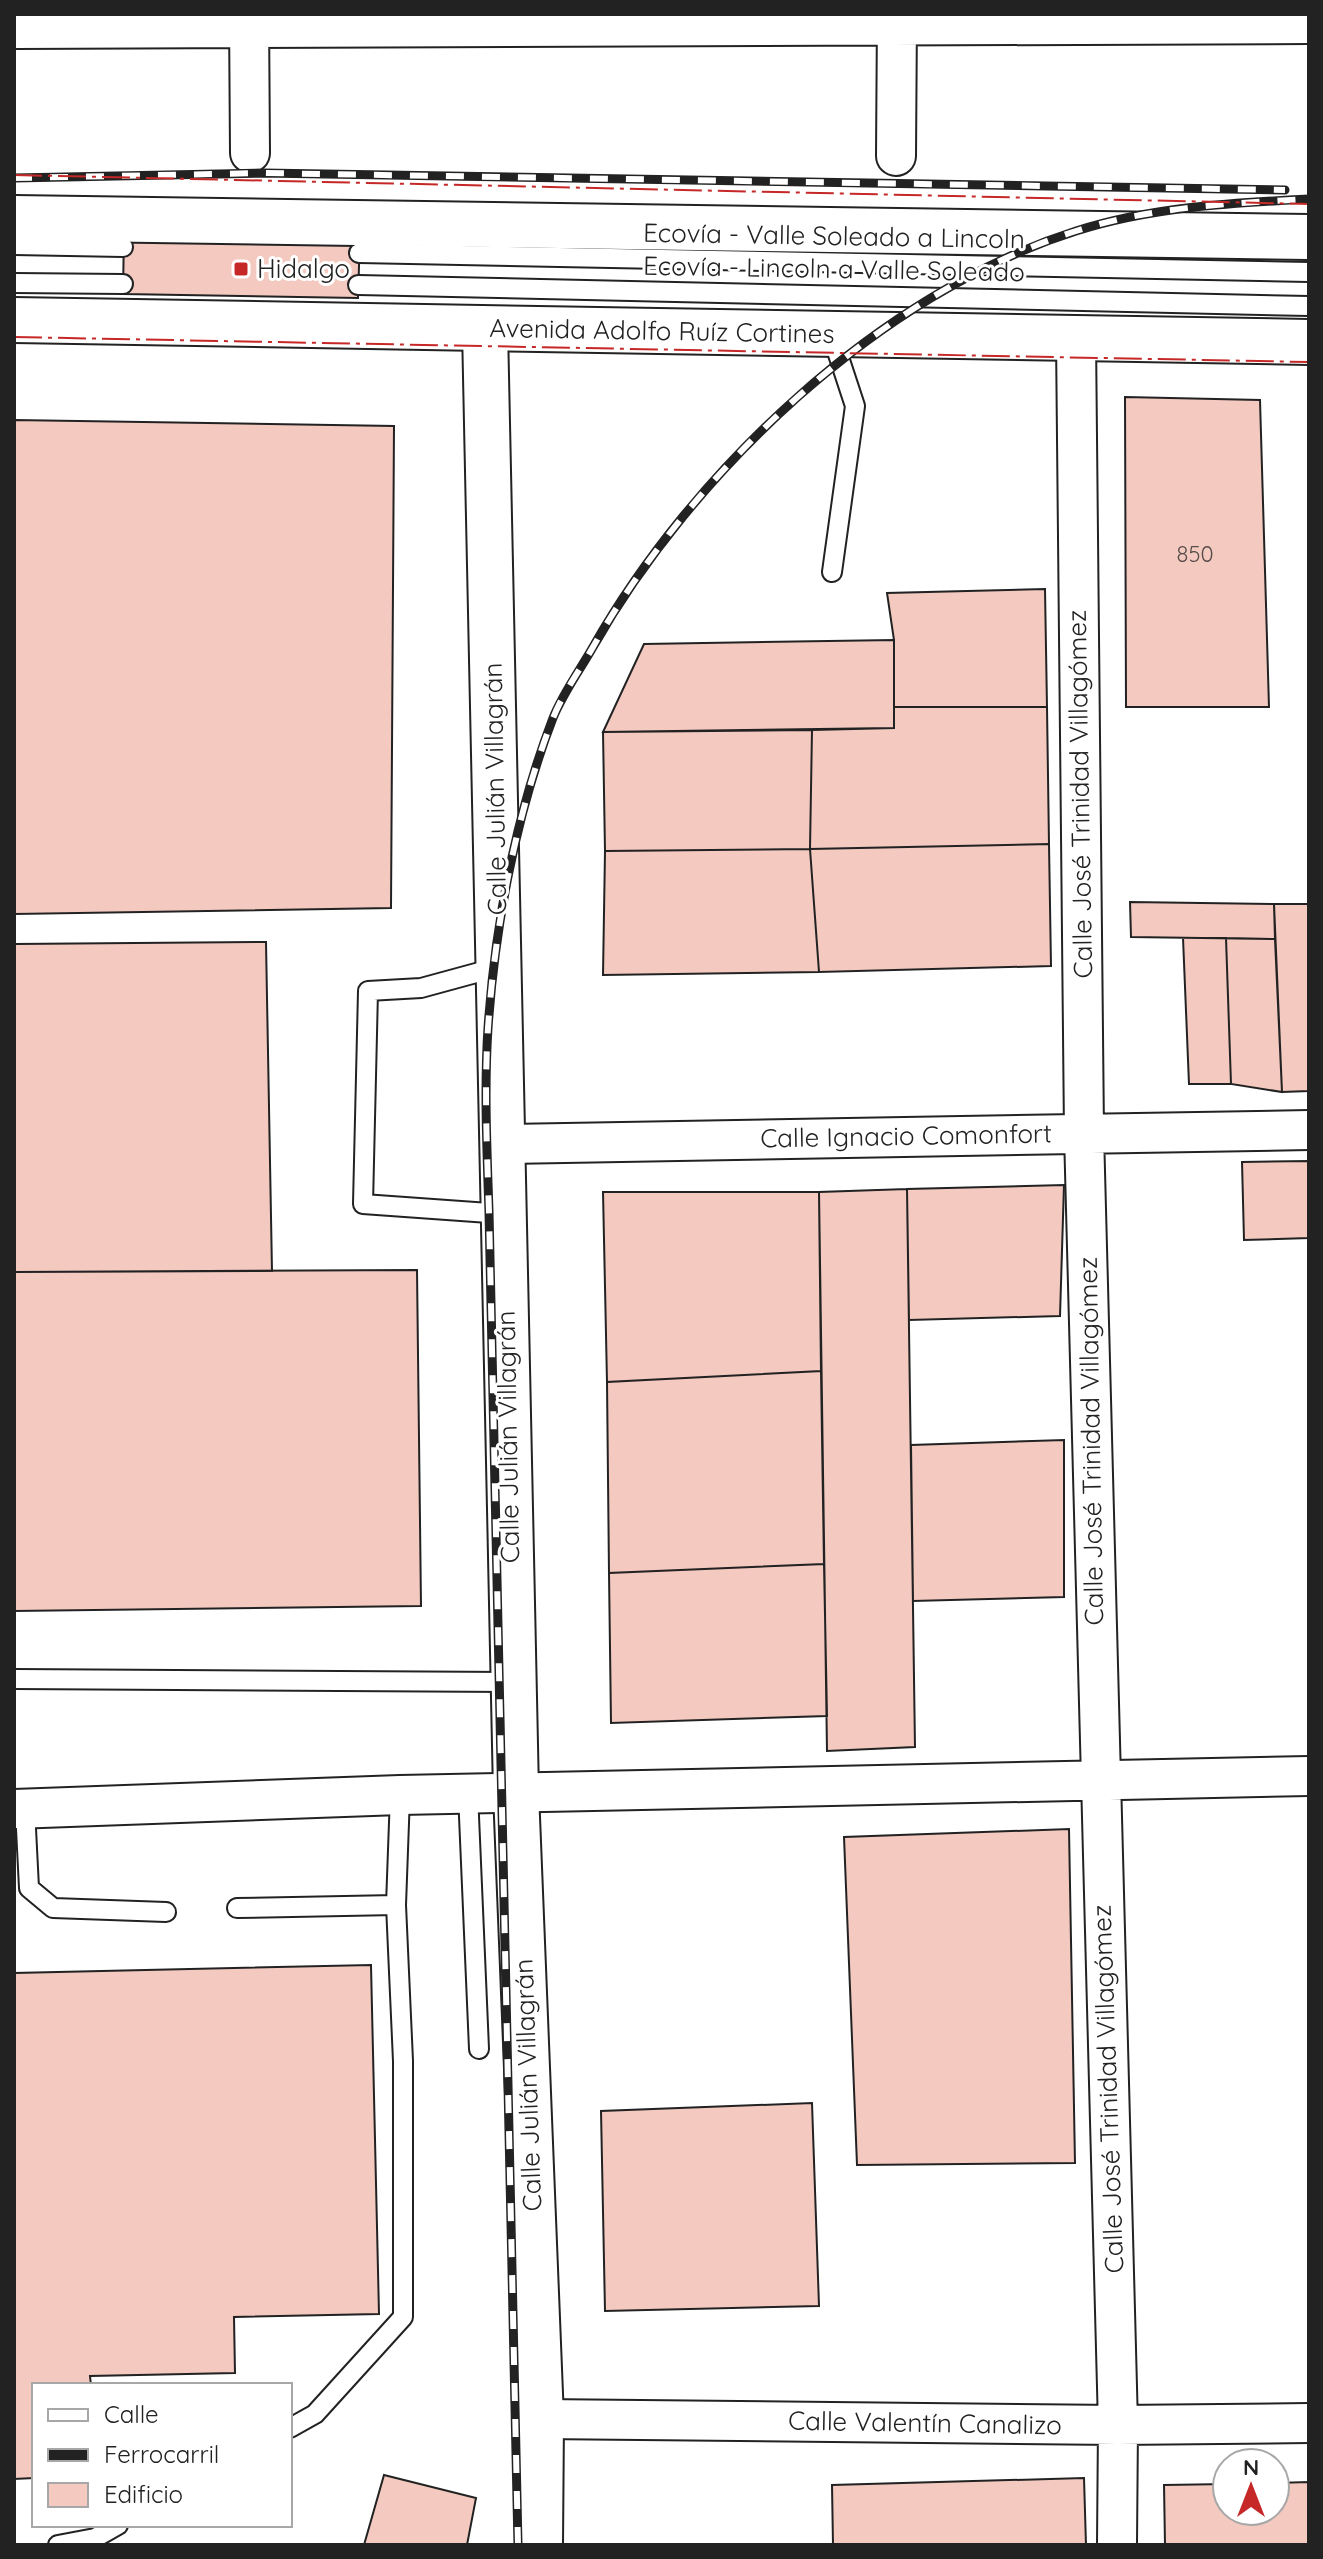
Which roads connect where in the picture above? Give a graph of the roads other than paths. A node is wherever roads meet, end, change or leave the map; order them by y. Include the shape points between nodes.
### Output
1 (897, 19) edge
2 (249, 22) edge
3 (1309, 24) edge
4 (14, 29) edge
5 (250, 153) dead end
6 (896, 156) dead end
7 (14, 218) edge
8 (1309, 237) edge
9 (14, 245) edge
10 (123, 247) dead end
11 (359, 253) dead end
12 (1309, 272) edge
13 (14, 283) edge
14 (123, 284) dead end
15 (358, 285) dead end
16 (1309, 306) edge
17 (14, 320) edge
18 (485, 329) junction
19 (831, 333) junction
20 (1076, 338) junction
21 (1309, 342) edge
22 (832, 572) dead end
23 (498, 967) junction
24 (1309, 1130) edge
25 (1084, 1133) junction
26 (502, 1144) junction
27 (503, 1214) junction
28 (14, 1679) edge
29 (513, 1682) junction
30 (1309, 1776) edge
31 (1098, 1781) junction
32 (516, 1792) junction
33 (468, 1793) junction
34 (400, 1795) junction
35 (20, 1809) edge
36 (396, 1905) junction
37 (237, 1908) dead end
38 (166, 1912) dead end
39 (479, 2049) dead end
40 (541, 2419) junction
41 (1309, 2423) edge
42 (1118, 2425) junction
43 (292, 2427) edge
44 (114, 2527) edge
45 (58, 2545) edge
46 (540, 2545) edge
47 (1117, 2545) edge

1 - 2 street
1 - 3 street
1 - 6 street
2 - 4 street
2 - 5 street
7 - 8 main road
9 - 10 lane
11 - 12 lane, Ecovía - Valle Soleado a Lincoln
13 - 14 lane
15 - 16 lane, Ecovía - Lincoln a Valle Soleado
17 - 18 main road, Avenida Adolfo Ruíz Cortines
18 - 19 main road, Avenida Adolfo Ruíz Cortines
18 - 23 main road, Calle Julián Villagrán
19 - 20 main road, Avenida Adolfo Ruíz Cortines
19 - 22 lane via 855,406
20 - 21 main road, Avenida Adolfo Ruíz Cortines
20 - 25 street, Calle José Trinidad Villagómez
23 - 26 main road, Calle Julián Villagrán
23 - 27 lane via 421,988 368,991 363,1204
24 - 25 street, Calle Ignacio Comonfort
25 - 26 street, Calle Ignacio Comonfort
25 - 31 street, Calle José Trinidad Villagómez
26 - 27 main road, Calle Julián Villagrán
27 - 29 main road, Calle Julián Villagrán
28 - 29 lane
29 - 32 main road, Calle Julián Villagrán
30 - 31 street
31 - 32 street
31 - 42 street, Calle José Trinidad Villagómez
32 - 33 street
32 - 40 main road, Calle Julián Villagrán
33 - 34 street
33 - 39 lane
34 - 35 street
34 - 36 lane
35 - 38 lane via 29,1888 53,1908
36 - 37 lane
36 - 43 lane via 403,2061 403,2317 315,2414
40 - 42 street, Calle Valentín Canalizo
40 - 46 main road, Calle Julián Villagrán
41 - 42 street, Calle Valentín Canalizo
42 - 47 street, Calle José Trinidad Villagómez
44 - 45 lane via 95,2538

